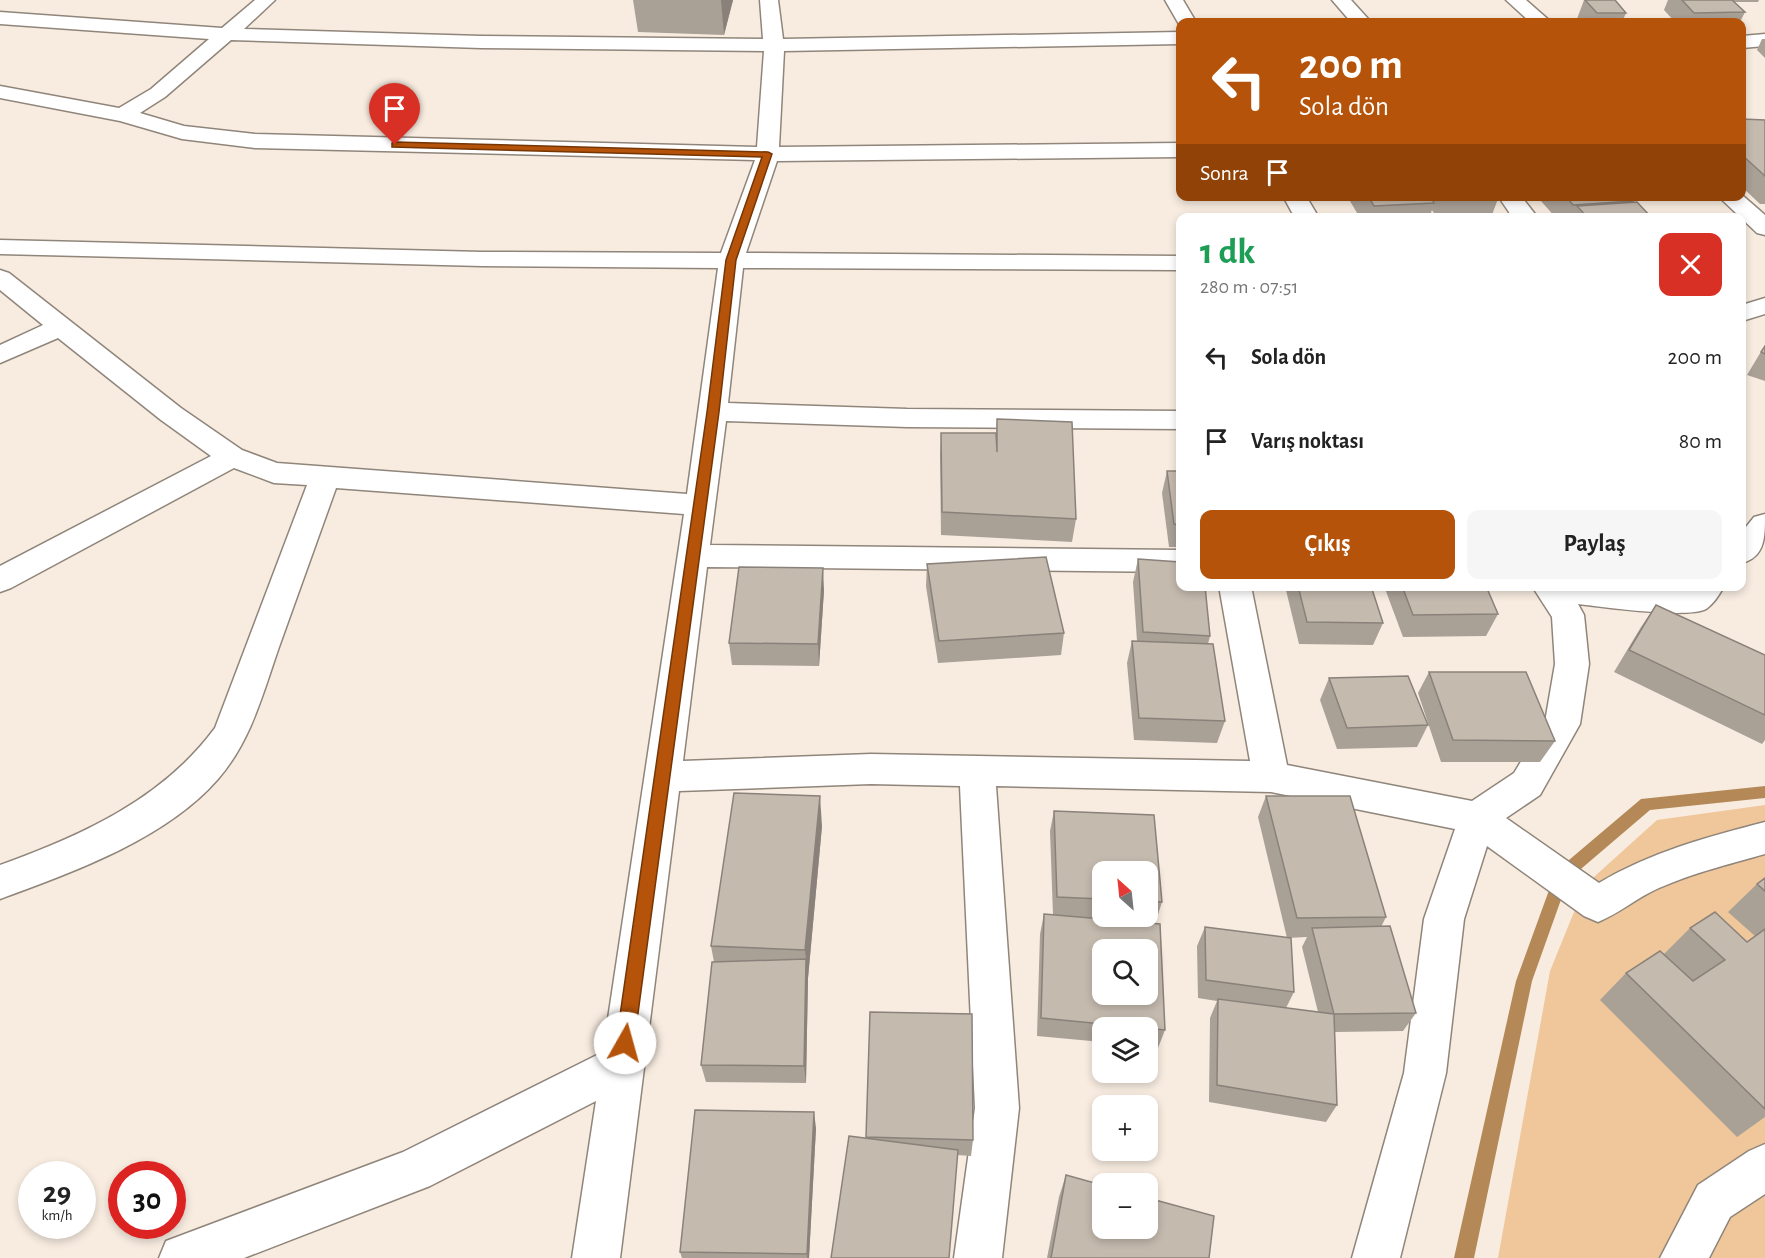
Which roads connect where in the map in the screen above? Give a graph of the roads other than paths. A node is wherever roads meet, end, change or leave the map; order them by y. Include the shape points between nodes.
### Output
1 (266, 0) edge
2 (769, 0) edge
3 (1174, 0) edge
4 (1341, 0) edge
5 (1515, 0) edge
6 (0, 18) edge
7 (1185, 18) edge
8 (1357, 18) edge
9 (1536, 18) edge
10 (227, 34) junction
11 (1176, 38) edge
12 (1765, 40) edge
13 (1746, 42) edge
14 (774, 45) junction
15 (0, 92) edge
16 (123, 115) junction
17 (1176, 150) edge
18 (768, 154) junction
19 (1513, 201) edge
20 (1735, 201) edge
21 (1522, 213) edge
22 (1765, 228) edge
23 (0, 247) edge
24 (731, 260) junction
25 (1176, 262) edge
26 (0, 278) edge
27 (1765, 306) edge
28 (1746, 312) edge
29 (62, 326) junction
30 (0, 355) edge
31 (713, 412) junction
32 (1176, 420) edge
33 (232, 457) junction
34 (325, 478) junction
35 (700, 505) junction
36 (1765, 525) edge
37 (1746, 547) edge
38 (692, 555) junction
39 (1176, 561) edge
40 (0, 580) edge
41 (1236, 591) edge
42 (1551, 591) edge
43 (1572, 591) edge
44 (1703, 591) edge
45 (977, 772) junction
46 (661, 777) junction
47 (1271, 777) junction
48 (1477, 818) junction
49 (1765, 838) edge
50 (0, 882) edge
51 (622, 1065) junction
52 (1765, 1167) edge
53 (183, 1258) edge
54 (596, 1258) edge
55 (978, 1258) edge
56 (1376, 1258) edge
57 (1684, 1258) edge

1 - 10 street
2 - 14 street
3 - 7 street
4 - 8 street
5 - 9 street
6 - 10 street
10 - 14 street
10 - 16 street via 158,93
11 - 14 street
12 - 13 street
14 - 18 street
15 - 16 street
16 - 18 street via 182,132 255,141
17 - 18 street
18 - 24 street
19 - 21 street
20 - 22 street
23 - 24 street via 482,259
24 - 25 street
24 - 31 street
26 - 29 street
27 - 28 street
29 - 30 street
29 - 33 street via 171,414
31 - 32 street
31 - 35 street
33 - 34 street via 274,473
33 - 40 street
34 - 35 street
34 - 50 street via 230,735 202,771 144,816 62,861
35 - 38 street
36 - 37 street
38 - 39 street
38 - 46 street
41 - 47 street
42 - 48 street via 1568,615 1572,664 1562,724 1527,784
43 - 44 street via 1695,600
45 - 46 street via 872,770
45 - 47 street
45 - 55 street via 997,1108
46 - 51 street
47 - 48 street
48 - 49 street via 1598,904 1643,877
48 - 56 street via 1444,919 1425,1073
51 - 53 street via 414,1170
51 - 54 street
52 - 57 street via 1714,1200

